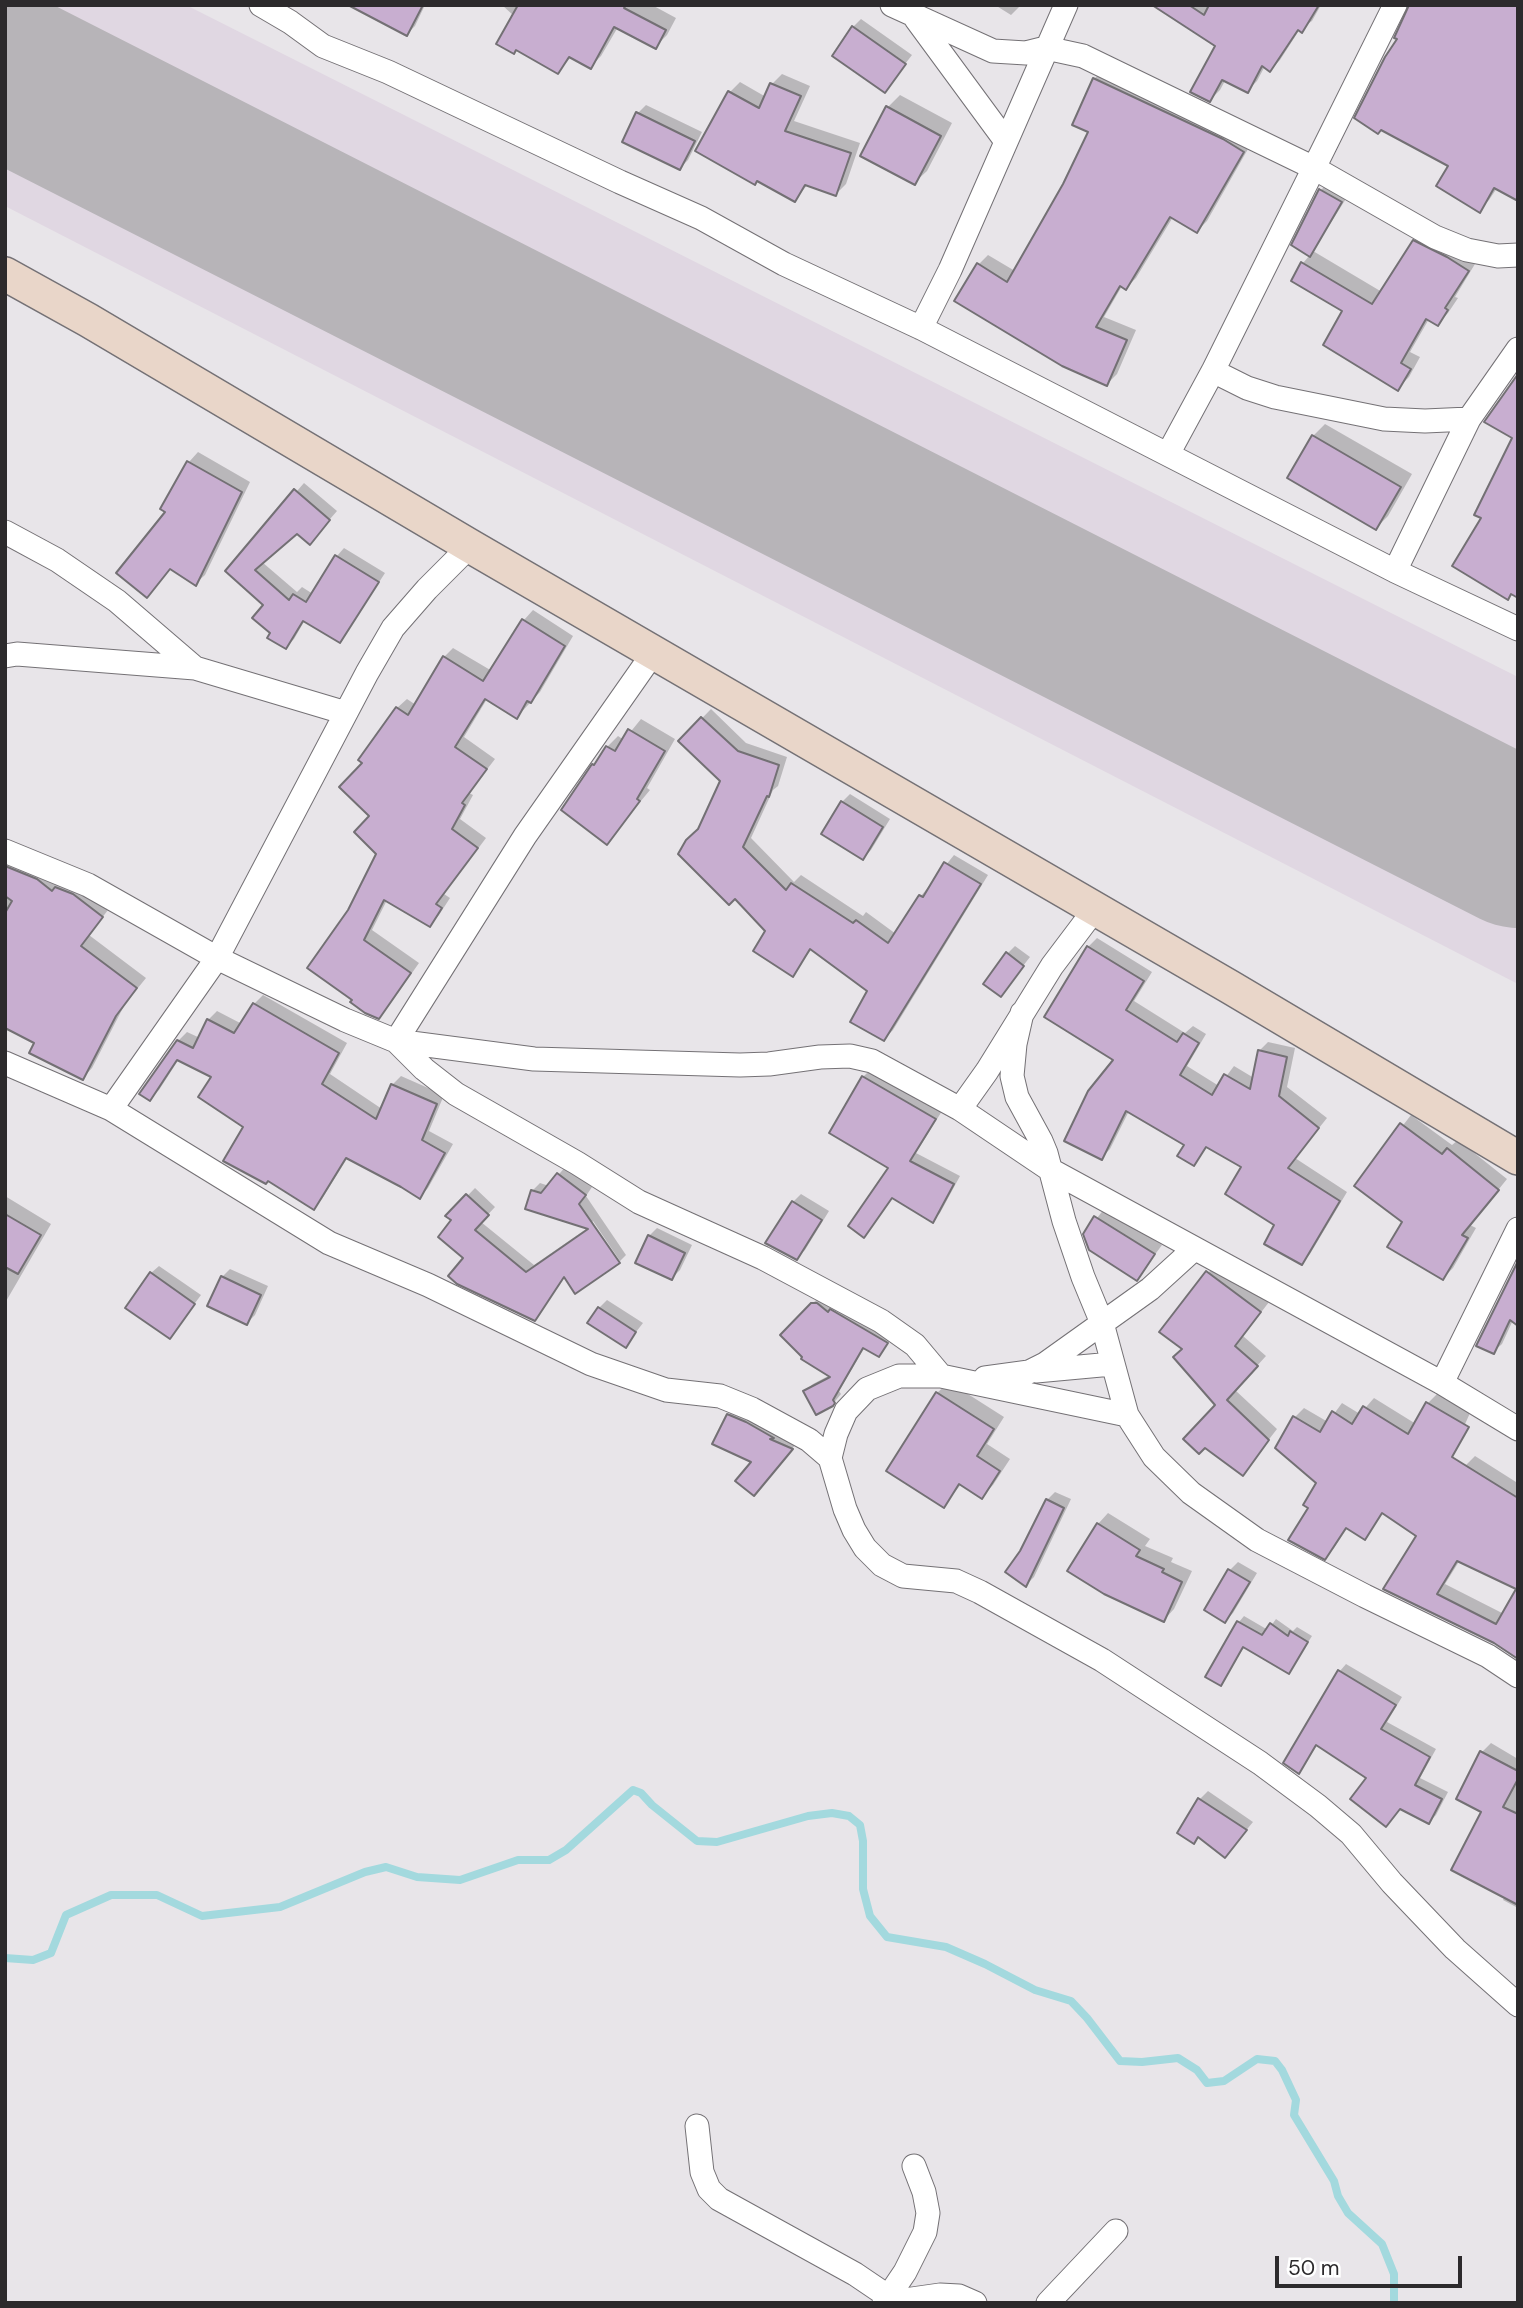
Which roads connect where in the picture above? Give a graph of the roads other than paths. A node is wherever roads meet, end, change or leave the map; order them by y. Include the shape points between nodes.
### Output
1 (261, 5) edge
2 (892, 5) edge
3 (1066, 5) edge
4 (1395, 5) edge
5 (914, 17) junction
6 (1046, 48) junction
7 (1005, 141) junction
8 (1314, 168) junction
9 (1518, 255) edge
10 (9, 284) edge
11 (921, 328) junction
12 (1518, 349) edge
13 (1213, 371) junction
14 (1469, 419) junction
15 (1168, 454) junction
16 (5, 532) edge
17 (470, 546) junction
18 (1395, 571) junction
19 (1518, 629) edge
20 (654, 652) junction
21 (5, 656) edge
22 (195, 668) junction
23 (346, 713) junction
24 (5, 851) edge
25 (1095, 909) junction
26 (217, 958) junction
27 (1022, 1013) junction
28 (396, 1041) junction
29 (5, 1063) edge
30 (111, 1109) junction
31 (960, 1109) junction
32 (1518, 1158) edge
33 (1049, 1169) junction
34 (1518, 1229) edge
35 (1194, 1249) junction
36 (1102, 1323) junction
37 (1112, 1364) junction
38 (1029, 1372) junction
39 (951, 1378) junction
40 (1442, 1383) junction
41 (1127, 1415) junction
42 (1518, 1429) edge
43 (830, 1458) junction
44 (1518, 1676) edge
45 (1518, 2005) edge
46 (697, 2126) dead end
47 (914, 2166) dead end
48 (1116, 2231) dead end
49 (887, 2300) edge
50 (975, 2303) edge
51 (1048, 2303) edge

1 - 11 street via 323,46 701,218 784,264
2 - 5 street
3 - 6 street
4 - 8 street
5 - 6 street via 993,51 1027,53
5 - 7 street
6 - 7 street
6 - 8 street via 1101,64
7 - 11 street
8 - 9 street via 1435,237 1467,250
8 - 13 street
10 - 17 street via 88,320
11 - 15 street
12 - 14 street
13 - 14 street via 1275,397 1384,419
13 - 15 street
14 - 18 street
15 - 18 street
16 - 22 street via 117,601
17 - 20 street
17 - 23 street via 393,628
18 - 19 street
20 - 25 street
20 - 28 street via 525,836
21 - 22 street
22 - 23 street
23 - 26 street
24 - 26 street via 88,885
25 - 27 street
25 - 32 street
26 - 28 street
26 - 30 street
27 - 31 street
27 - 33 street via 1012,1076
28 - 31 street via 534,1059 740,1065 850,1056 872,1061
28 - 39 street via 456,1094 639,1202 763,1258 881,1321
29 - 30 street
30 - 43 street via 328,1243 428,1285 591,1364 666,1390 720,1396 752,1409 809,1440
31 - 33 street
33 - 35 street
33 - 36 street
34 - 40 street
35 - 36 street via 1150,1289
35 - 40 street
36 - 37 street
36 - 38 street
37 - 38 street
37 - 41 street
38 - 39 street
39 - 41 street
39 - 43 street via 899,1376 867,1389 846,1411
40 - 42 street
41 - 44 street via 1154,1457 1191,1493 1257,1540 1488,1656
43 - 45 street via 854,1530 882,1565 903,1576 956,1581 980,1592 1102,1660 1260,1763 1351,1834 1446,1940
46 - 49 street via 702,2172 719,2199 855,2274
47 - 49 street via 928,2213 925,2232
48 - 51 street
49 - 50 street via 940,2295

